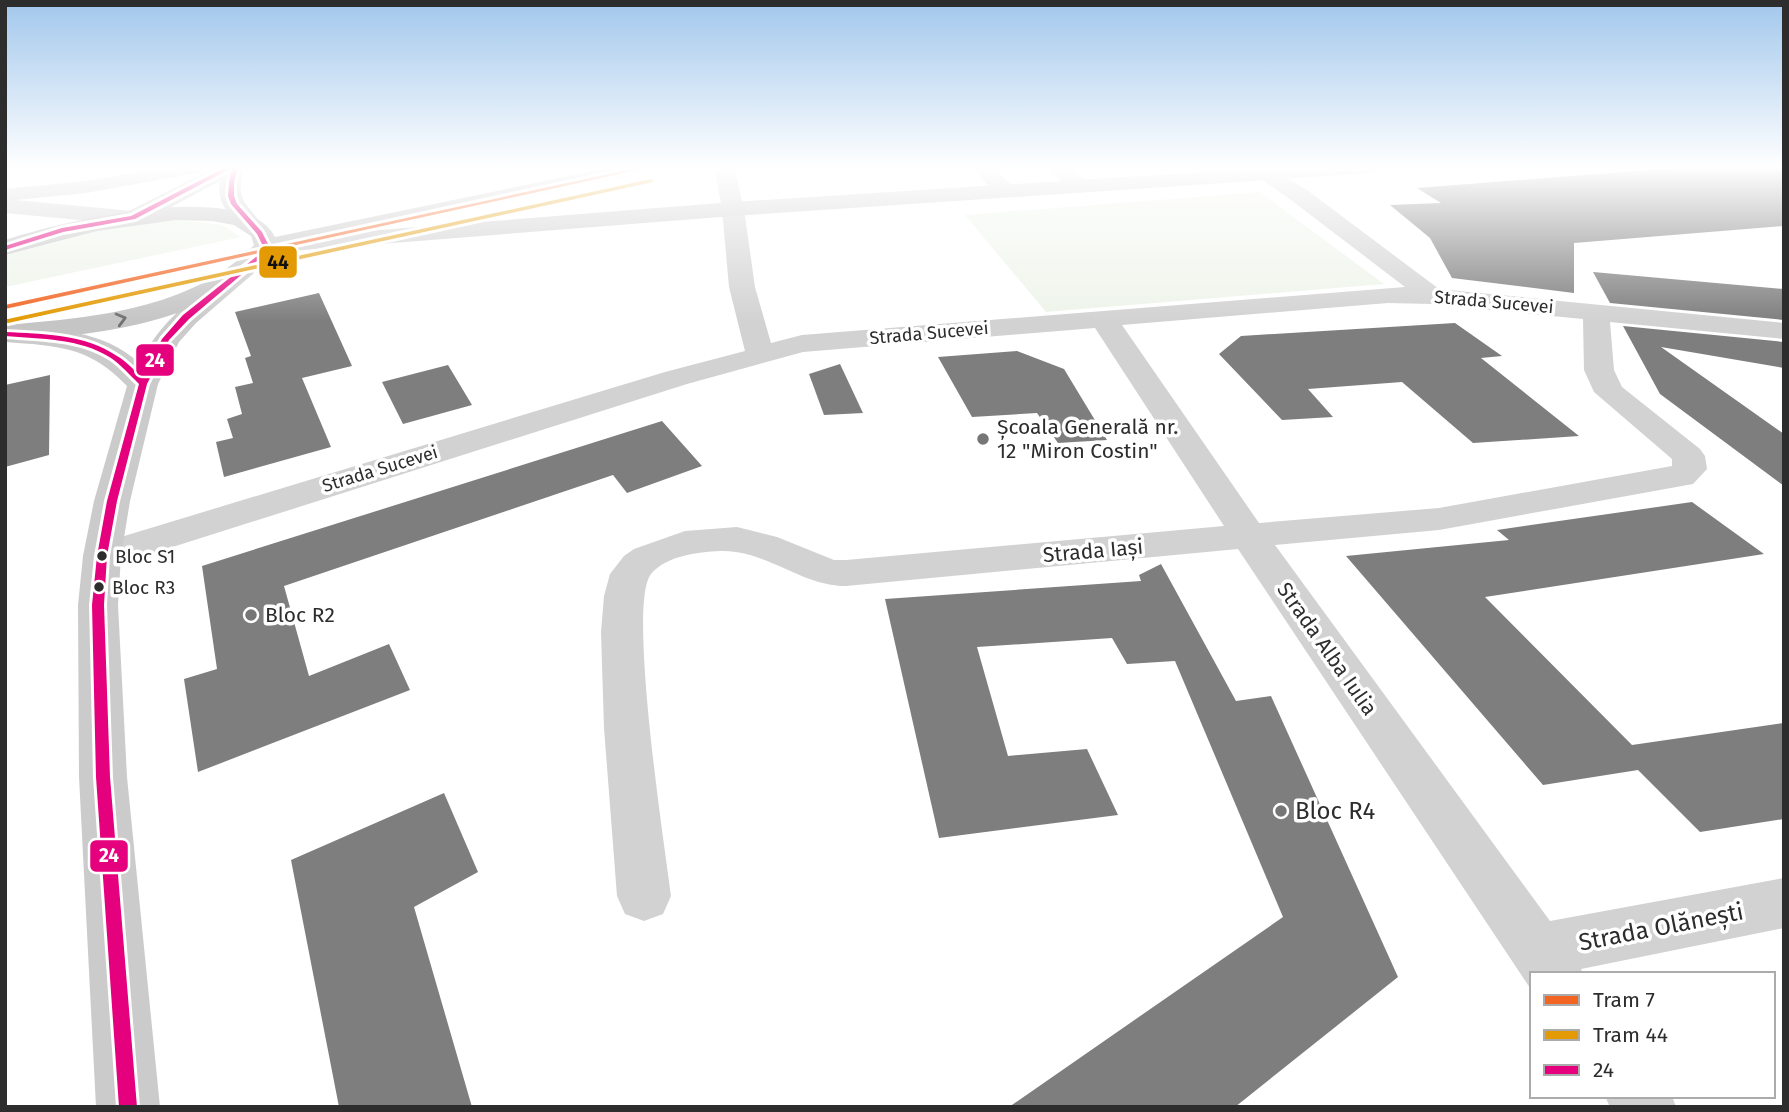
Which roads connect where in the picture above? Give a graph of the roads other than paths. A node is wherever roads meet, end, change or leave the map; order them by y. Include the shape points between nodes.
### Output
1 (128, 219) edge
2 (229, 219) edge
3 (246, 219) edge
4 (394, 219) edge
5 (608, 219) edge
6 (734, 219) edge
7 (1330, 219) edge
8 (5, 222) edge
9 (250, 223) junction
10 (12, 244) edge
11 (266, 246) junction
12 (241, 273) junction
13 (1432, 296) junction
14 (1596, 312) junction
15 (1104, 320) junction
16 (1784, 331) edge
17 (5, 334) edge
18 (760, 354) junction
19 (143, 384) junction
20 (1250, 538) junction
21 (102, 556) junction
22 (643, 896) dead end
23 (1784, 903) edge
24 (1546, 962) edge
25 (128, 1107) edge

1 - 10 main road
2 - 9 main road
3 - 9 street
4 - 11 main road
5 - 11 street
6 - 18 street via 742,287
7 - 13 street
8 - 10 street
9 - 11 main road via 262,233
11 - 12 main road
17 -> 12 main road via 110,322 163,308
12 - 19 street via 166,339
13 - 14 street, Strada Sucevei
13 - 15 street, Strada Sucevei via 1388,295
14 - 16 street, Strada Sucevei
14 - 20 street, Strada Iași via 1599,370 1609,392 1688,456 1690,469 1681,477 1439,519
15 - 18 street, Strada Sucevei via 802,344
15 - 20 street, Strada Alba Iulia
17 - 19 street via 91,345 112,355
18 - 21 street, Strada Sucevei
19 - 21 street
20 - 22 street, Strada Iași via 829,572 764,544 723,539 673,546 645,559 631,574 623,596 623,670
20 - 24 street, Strada Alba Iulia
21 - 25 street via 98,605 103,777
23 - 24 street, Strada Olănești

